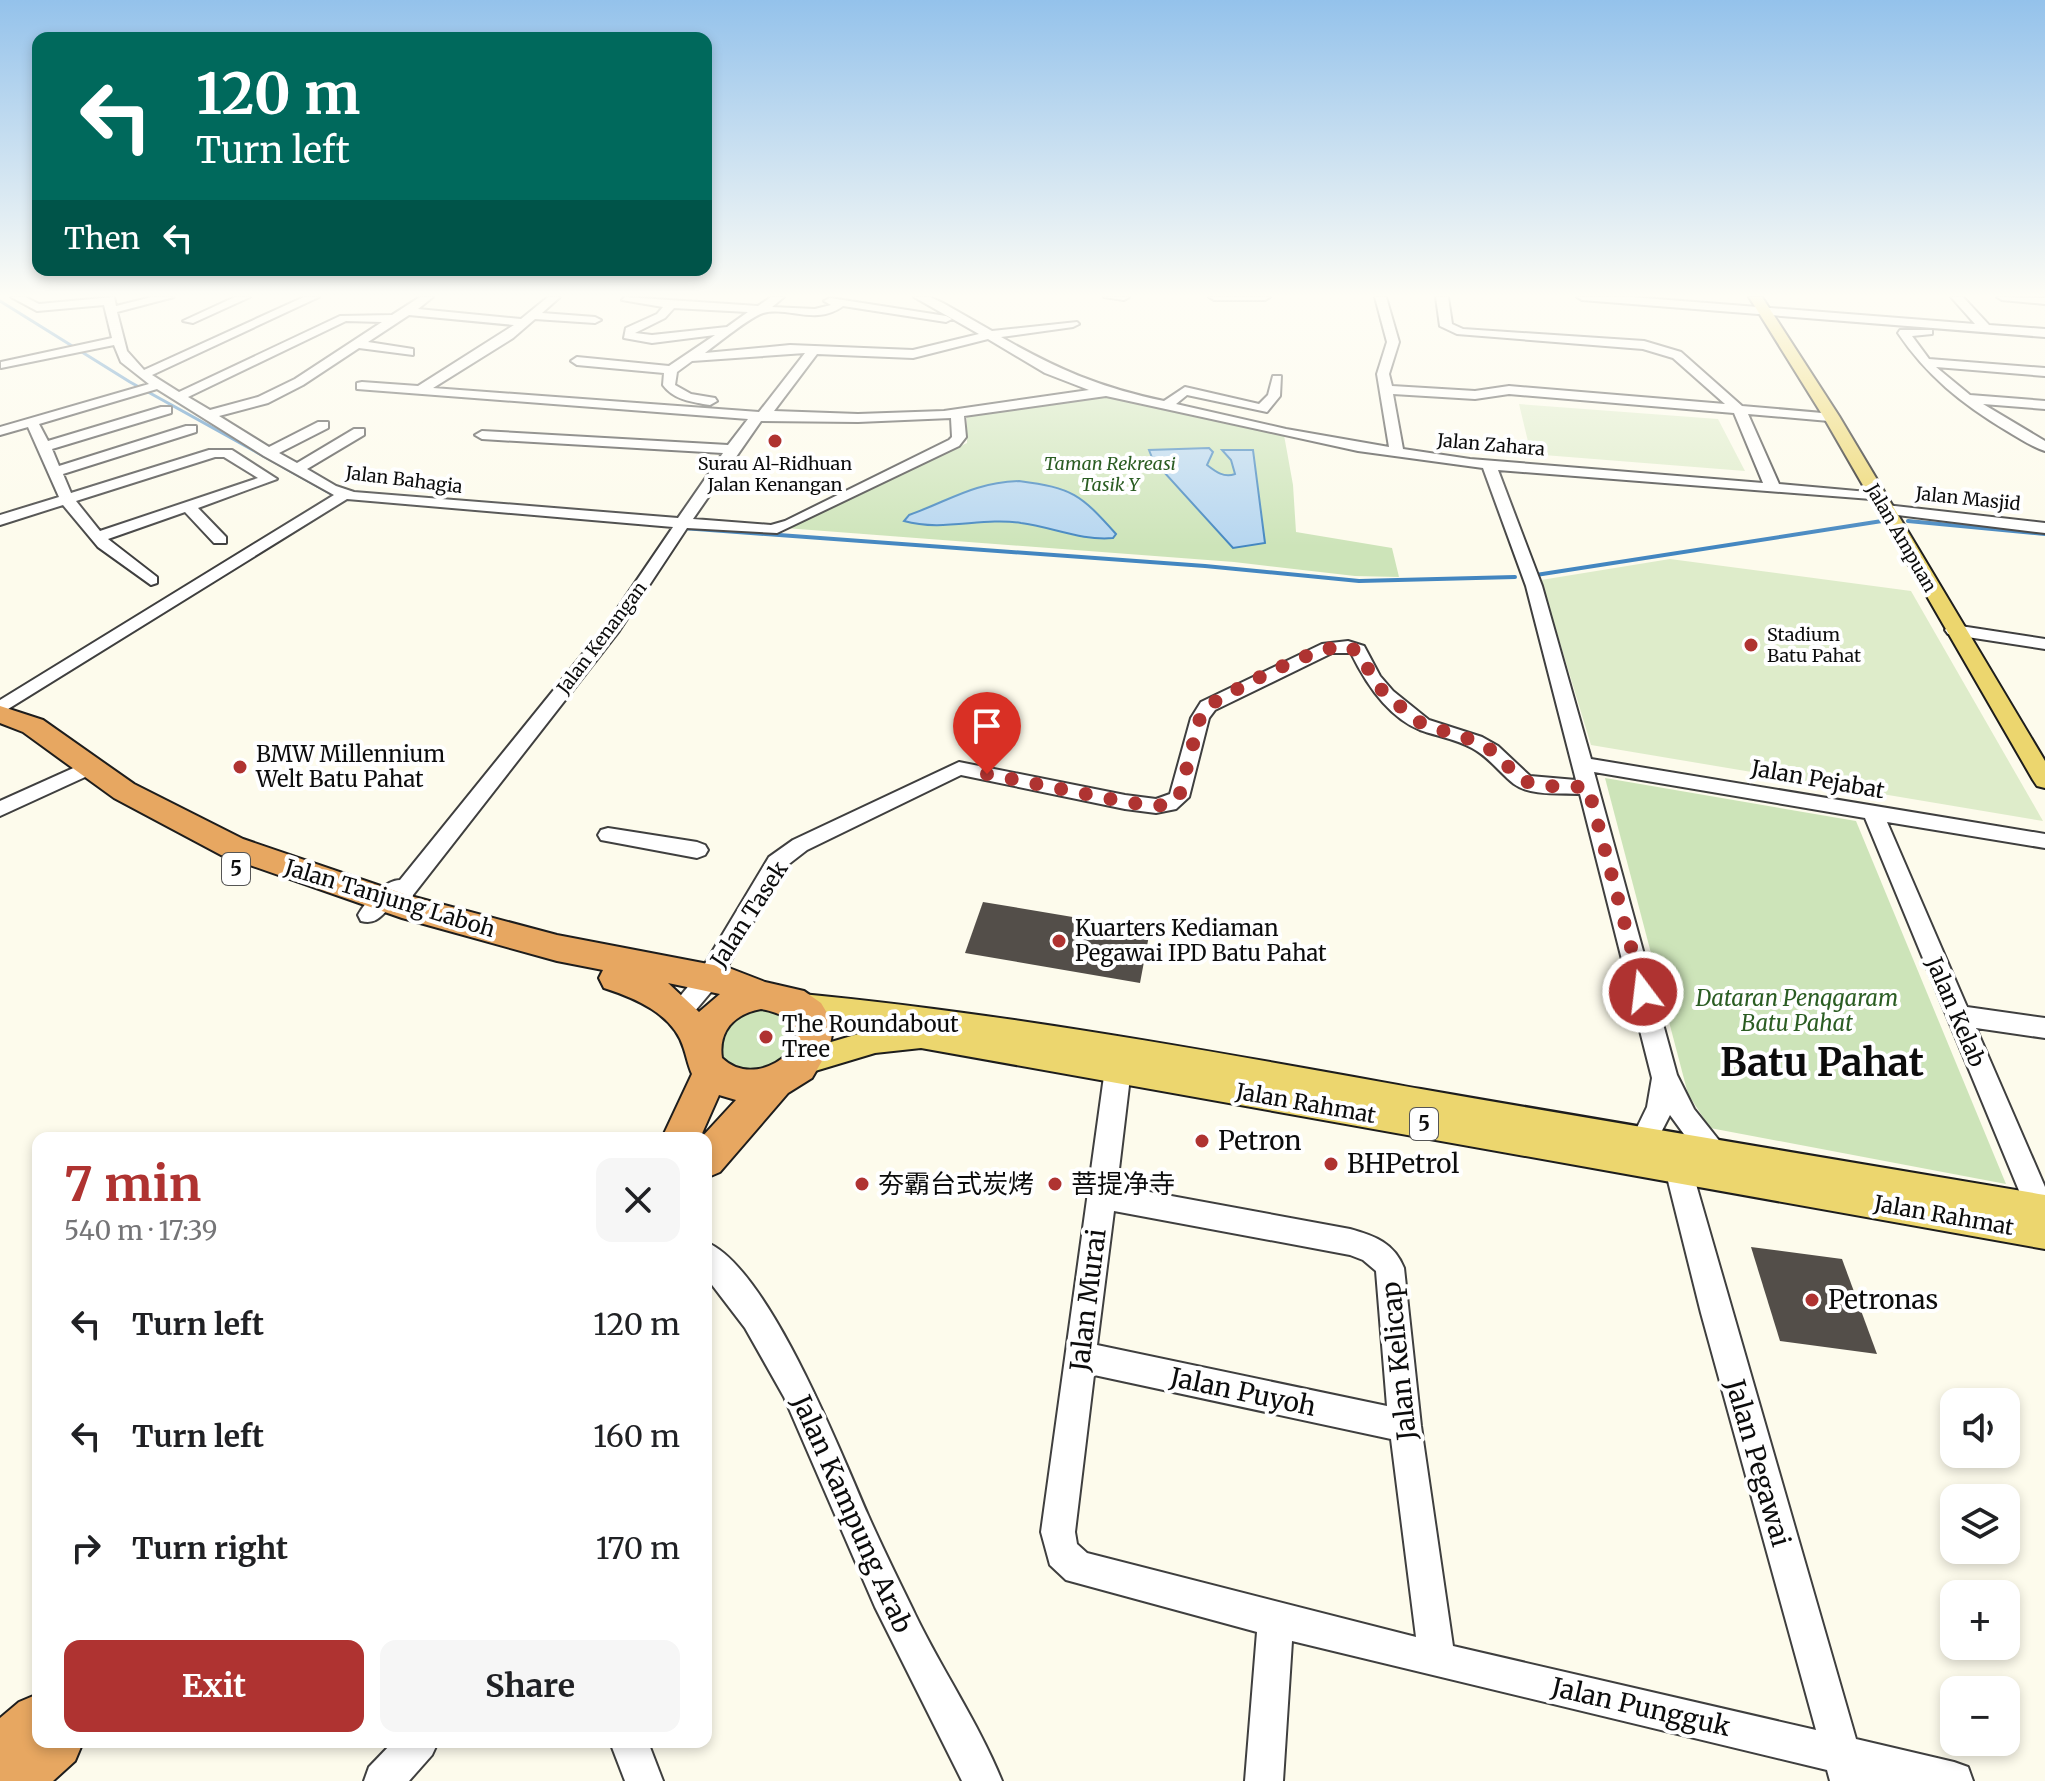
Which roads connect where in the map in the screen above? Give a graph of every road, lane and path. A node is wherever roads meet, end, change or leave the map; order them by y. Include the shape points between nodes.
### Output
1 (147, 380) edge
2 (155, 380) edge
3 (213, 380) edge
4 (299, 380) edge
5 (436, 380) edge
6 (670, 380) edge
7 (790, 380) edge
8 (1075, 380) edge
9 (1277, 380) edge
10 (1384, 380) edge
11 (1705, 380) edge
12 (1807, 380) edge
13 (1941, 380) edge
14 (150, 383) junction
15 (362, 386) dead end
16 (1386, 390) junction
17 (419, 391) junction
18 (1106, 392) junction
19 (178, 397) junction
20 (1966, 398) junction
21 (1176, 399) junction
22 (2045, 405) edge
23 (166, 410) dead end
24 (1740, 411) junction
25 (763, 414) junction
26 (957, 414) junction
27 (208, 415) junction
28 (1829, 417) junction
29 (32, 423) junction
30 (323, 425) dead end
31 (191, 429) dead end
32 (0, 431) edge
33 (359, 432) dead end
34 (482, 435) dead end
35 (2042, 444) edge
36 (46, 446) junction
37 (732, 449) junction
38 (269, 453) junction
39 (1397, 453) junction
40 (1470, 463) junction
41 (1488, 464) junction
42 (297, 469) junction
43 (55, 472) junction
44 (1772, 486) junction
45 (1498, 495) junction
46 (340, 498) junction
47 (68, 501) junction
48 (1882, 504) junction
49 (188, 507) junction
50 (0, 520) edge
51 (682, 527) junction
52 (2045, 528) edge
53 (97, 537) junction
54 (220, 540) dead end
55 (151, 580) dead end
56 (1954, 630) junction
57 (2045, 644) edge
58 (1, 711) edge
59 (1583, 764) junction
60 (77, 772) junction
61 (2045, 780) edge
62 (1588, 787) junction
63 (0, 809) edge
64 (1873, 813) junction
65 (608, 835) dead end
66 (2045, 841) edge
67 (697, 850) dead end
68 (430, 856) junction
69 (411, 873) junction
70 (376, 903) junction
71 (708, 979) junction
72 (761, 995) junction
73 (802, 1005) junction
74 (680, 1011) junction
75 (1958, 1016) junction
76 (2045, 1028) edge
77 (706, 1058) junction
78 (1118, 1069) junction
79 (790, 1072) junction
80 (1664, 1075) junction
81 (683, 1132) edge
82 (1644, 1140) junction
83 (1716, 1153) junction
84 (712, 1154) edge
85 (1679, 1169) junction
86 (1101, 1196) junction
87 (2044, 1218) edge
88 (712, 1262) edge
89 (1081, 1357) junction
90 (1405, 1426) junction
91 (1058, 1532) joint
92 (1276, 1620) junction
93 (1437, 1660) junction
94 (32, 1726) edge
95 (49, 1748) edge
96 (72, 1748) edge
97 (413, 1748) edge
98 (631, 1748) edge
99 (0, 1755) edge
100 (1847, 1768) edge
101 (11, 1781) edge
102 (36, 1781) edge
103 (383, 1781) edge
104 (644, 1781) edge
105 (983, 1781) edge
106 (1264, 1781) edge
107 (1954, 1781) edge

1 - 14 street, Jalan Bahagia
2 - 14 street
3 - 19 street
4 - 27 street via 277,394
5 - 17 street
6 - 25 street via 687,397
7 - 25 street, Jalan Kenangan
8 - 18 street
9 - 21 street via 1274,396 1262,409
10 - 16 street
11 - 24 street
12 - 28 main road, Jalan Ampuan
13 - 20 street
14 - 19 street, Jalan Bahagia
14 - 29 street via 133,393
15 - 17 street
16 - 24 street via 1475,395 1509,390
16 - 39 street
17 - 25 street
18 - 21 street, Jalan Zahara
18 - 26 street
19 - 27 street, Jalan Bahagia
20 - 22 street
20 - 35 street
21 - 39 street, Jalan Zahara via 1286,433
23 - 36 street
24 - 28 street
24 - 44 street
25 - 26 street
25 - 37 street, Jalan Kenangan
26 - 51 street, Jalan Bahagia via 959,437 954,443 786,526
27 - 38 street, Jalan Bahagia
28 - 48 main road, Jalan Ampuan
29 - 32 street
29 - 36 street
30 - 38 street
31 - 43 street
33 - 42 street
34 - 37 street
36 - 43 street
37 - 51 street, Jalan Kenangan
38 - 42 street, Jalan Bahagia
39 - 40 street, Jalan Zahara
40 - 41 street, Jalan Zahara
40 - 45 street
41 - 44 street, Jalan Zahara
41 - 45 street
42 - 46 street, Jalan Bahagia
43 - 47 street
44 - 48 street, Jalan Zahara
45 - 59 street via 1534,586
46 - 51 street, Jalan Bahagia
46 - 58 street
47 - 49 street via 222,452 270,478
47 - 50 street
47 - 53 street
48 - 52 street, Jalan Masjid
48 - 56 main road, Jalan Ampuan
49 - 53 street
49 - 54 street
51 - 68 street, Jalan Kenangan via 613,627
53 - 55 street
56 - 57 street
56 - 61 main road, Jalan Ampuan
58 - 60 highway, Jalan Tanjung Laboh / 5 via 12,734
59 - 62 street
59 - 64 street, Jalan Pejabat
60 - 63 street
60 - 70 highway, Jalan Tanjung Laboh / 5 via 196,852 320,902
62 - 71 street, Jalan Tasek via 1523,781 1491,750 1422,724 1386,695 1358,650 1339,645 1208,706 1179,797 1169,804 1125,802 959,768 800,845 777,862
62 - 80 street
64 - 66 street, Jalan Pejabat
64 - 75 street, Jalan Kelab
65 - 67 street
68 - 69 street, Jalan Kenangan
68 - 70 street, Jalan Kenangan via 402,893
69 - 70 street, Jalan Kenangan
69 - 70 street, Jalan Kenangan via 380,886
70 - 71 highway, Jalan Tanjung Laboh / 5
70 - 74 highway, Jalan Tanjung Laboh / 5 via 642,985
71 - 72 highway, Jalan Tanjung Laboh / 5
71 - 74 street, Jalan Tasek
72 - 73 highway, 5
72 - 77 highway via 743,998 714,1017 705,1030
73 - 79 highway via 815,1025 816,1038
73 - 82 main road, Jalan Rahmat / 5 via 933,1018 1222,1064
74 - 77 highway, Jalan Tanjung Laboh / 5
75 - 76 street
75 - 87 street, Jalan Kelab
77 - 79 highway, 5 via 724,1082 740,1087
77 - 81 highway
78 - 79 main road, Jalan Rahmat / 5 via 921,1036 875,1041
78 - 85 main road, Jalan Rahmat / 5
78 - 86 street, Jalan Murai
79 - 84 highway
80 - 82 street via 1660,1108
80 - 83 street via 1690,1129
82 - 83 main road, Jalan Rahmat / 5
83 - 87 main road, Jalan Rahmat / 5
85 - 87 main road, Jalan Rahmat / 5
85 - 100 street, Jalan Pegawai
86 - 89 street, Jalan Murai
86 - 90 street, Jalan Kelicap via 1374,1249 1390,1268
88 - 105 street, Jalan Kampung Arab via 734,1283 774,1343 879,1578
89 - 90 street, Jalan Puyoh
89 - 91 street, Jalan Murai
90 - 93 street, Jalan Kelicap
91 - 92 street, Jalan Pungguk via 1062,1553 1078,1568
92 - 93 street, Jalan Pungguk
92 - 106 street
93 - 100 street, Jalan Pungguk
94 - 99 highway
95 - 101 highway
96 - 102 highway
97 - 103 street
98 - 104 street
100 - 107 street

